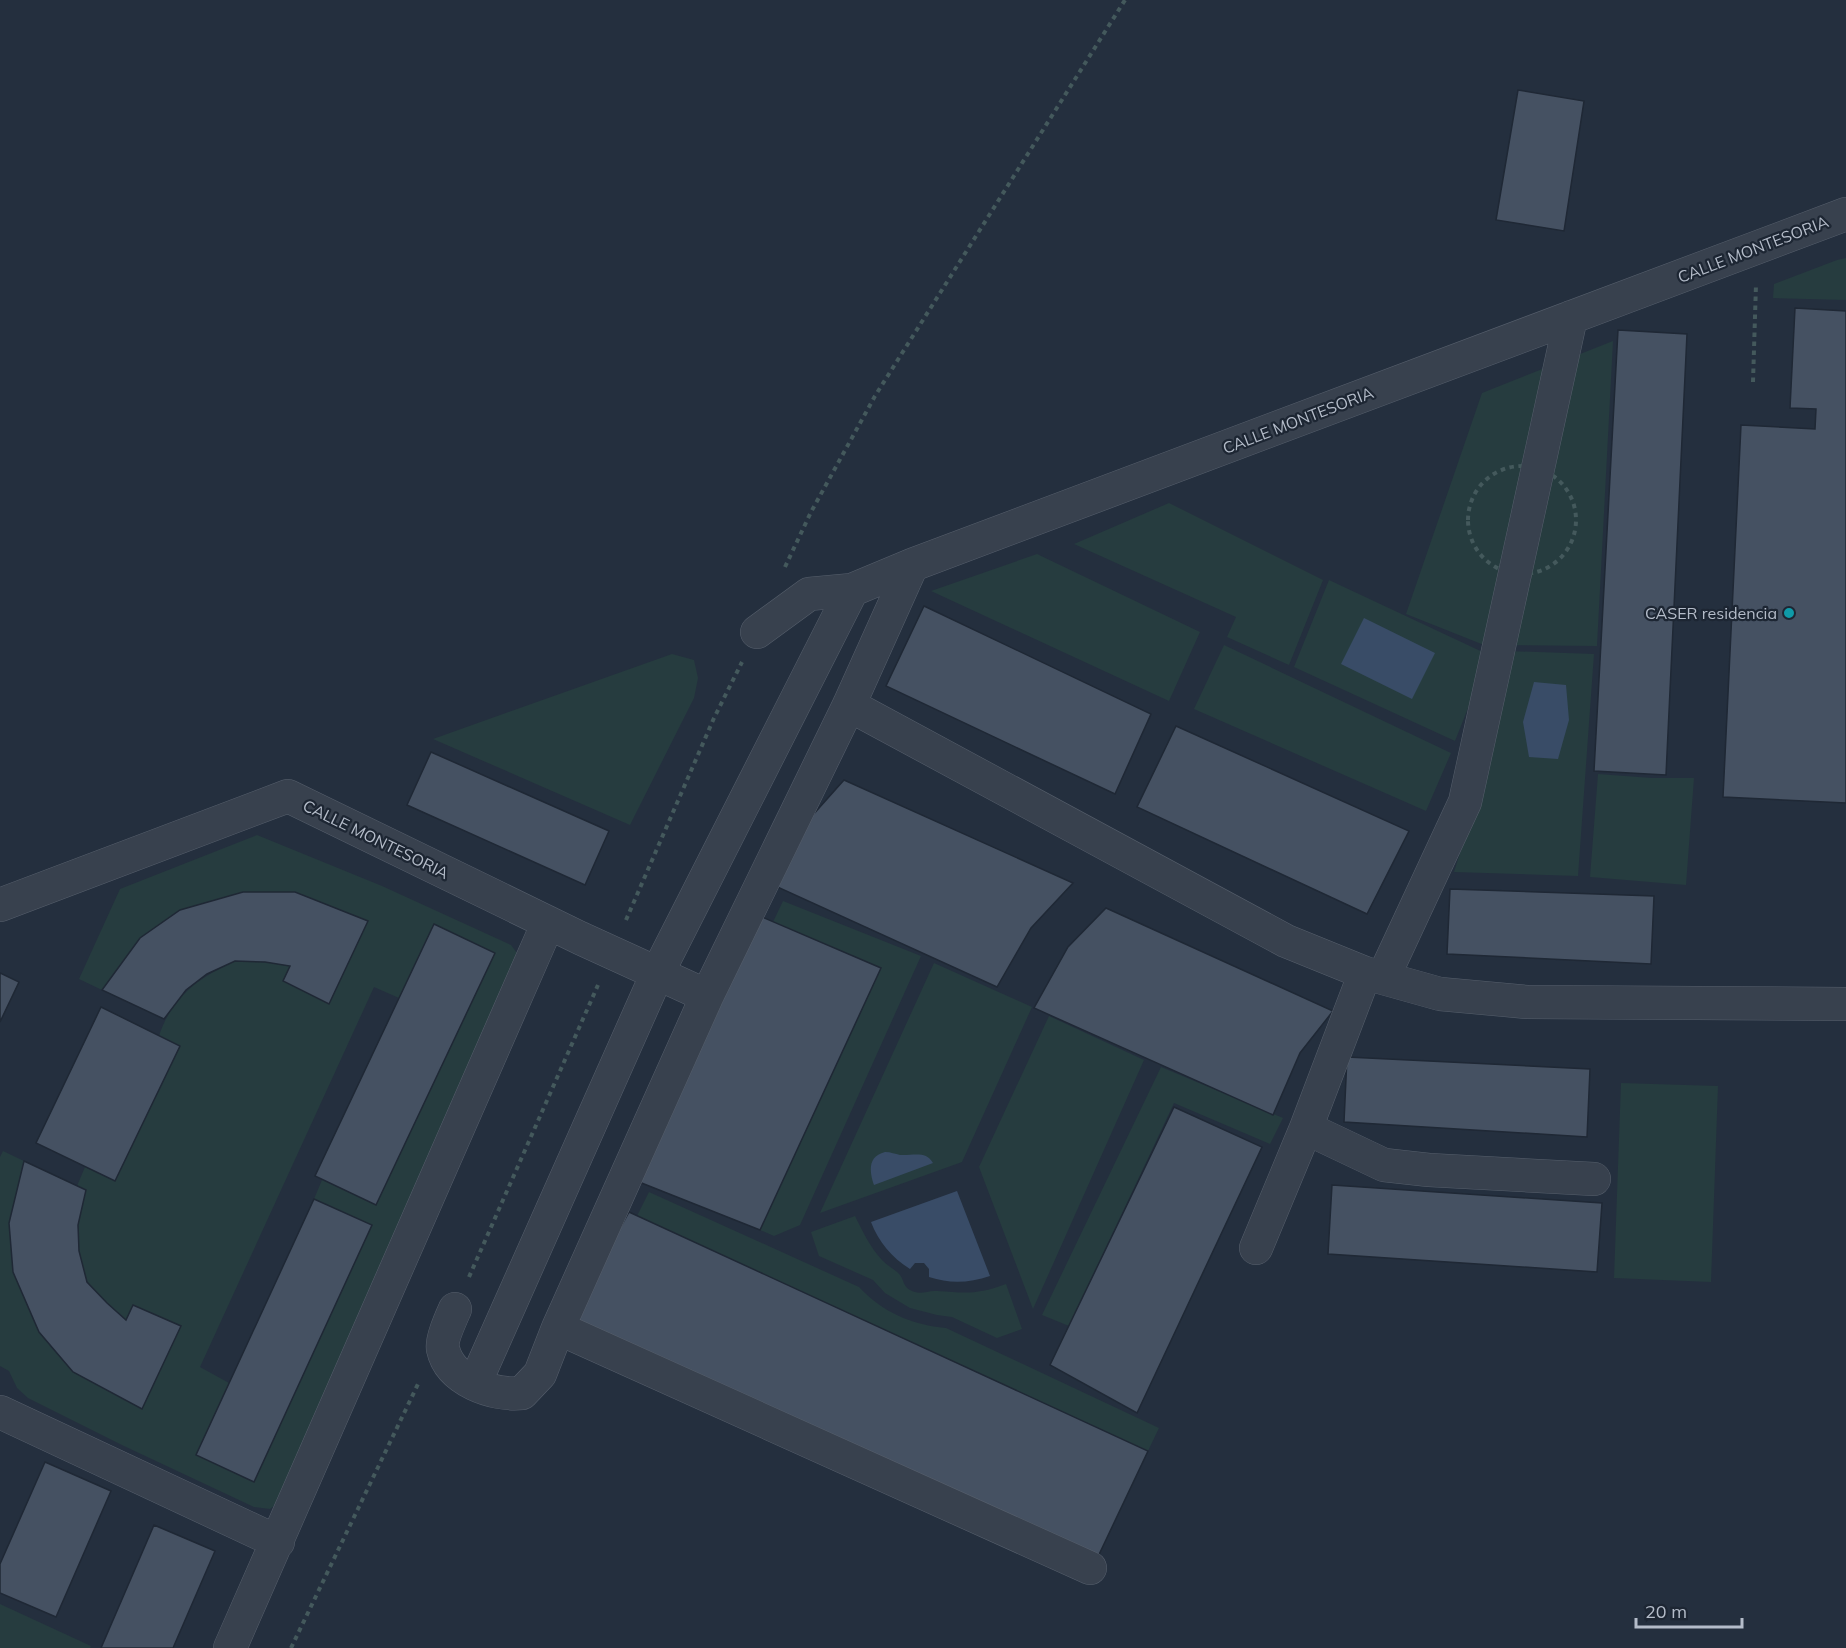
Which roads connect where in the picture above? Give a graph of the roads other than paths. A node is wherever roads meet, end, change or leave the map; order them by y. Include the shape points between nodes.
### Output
1 (1846, 214) edge
2 (1571, 317) junction
3 (912, 565) junction
4 (852, 590) junction
5 (757, 632) road end
6 (849, 705) junction
7 (0, 905) edge
8 (548, 923) junction
9 (657, 974) junction
10 (1374, 976) junction
11 (707, 996) junction
12 (1846, 1004) edge
13 (1306, 1128) junction
14 (1594, 1179) dead end
15 (1256, 1248) dead end
16 (455, 1309) road end
17 (558, 1328) junction
18 (475, 1383) junction
19 (0, 1385) edge
20 (0, 1397) edge
21 (0, 1413) edge
22 (278, 1542) junction
23 (1090, 1568) dead end
24 (230, 1648) edge

1 - 2 street, CALLE MONTESORIA
2 - 3 street, CALLE MONTESORIA
2 - 10 street via 1465,802
3 - 4 street, CALLE MONTESORIA
3 - 6 street
4 - 5 street, CALLE MONTESORIA via 809,594
4 - 9 street
6 - 10 street via 1286,941
6 - 11 street
7 - 8 street, CALLE MONTESORIA via 288,796
8 - 9 street, CALLE MONTESORIA
8 - 22 street
9 - 11 street, CALLE MONTESORIA
9 - 18 street
10 - 12 street via 1440,994 1527,1002
10 - 13 street
11 - 17 street
13 - 14 street via 1384,1165
13 - 15 street
16 - 18 street via 442,1347 449,1365
17 - 18 street via 540,1374 522,1394 510,1395
17 - 23 street
19 - 20 street
21 - 22 street
22 - 24 street

